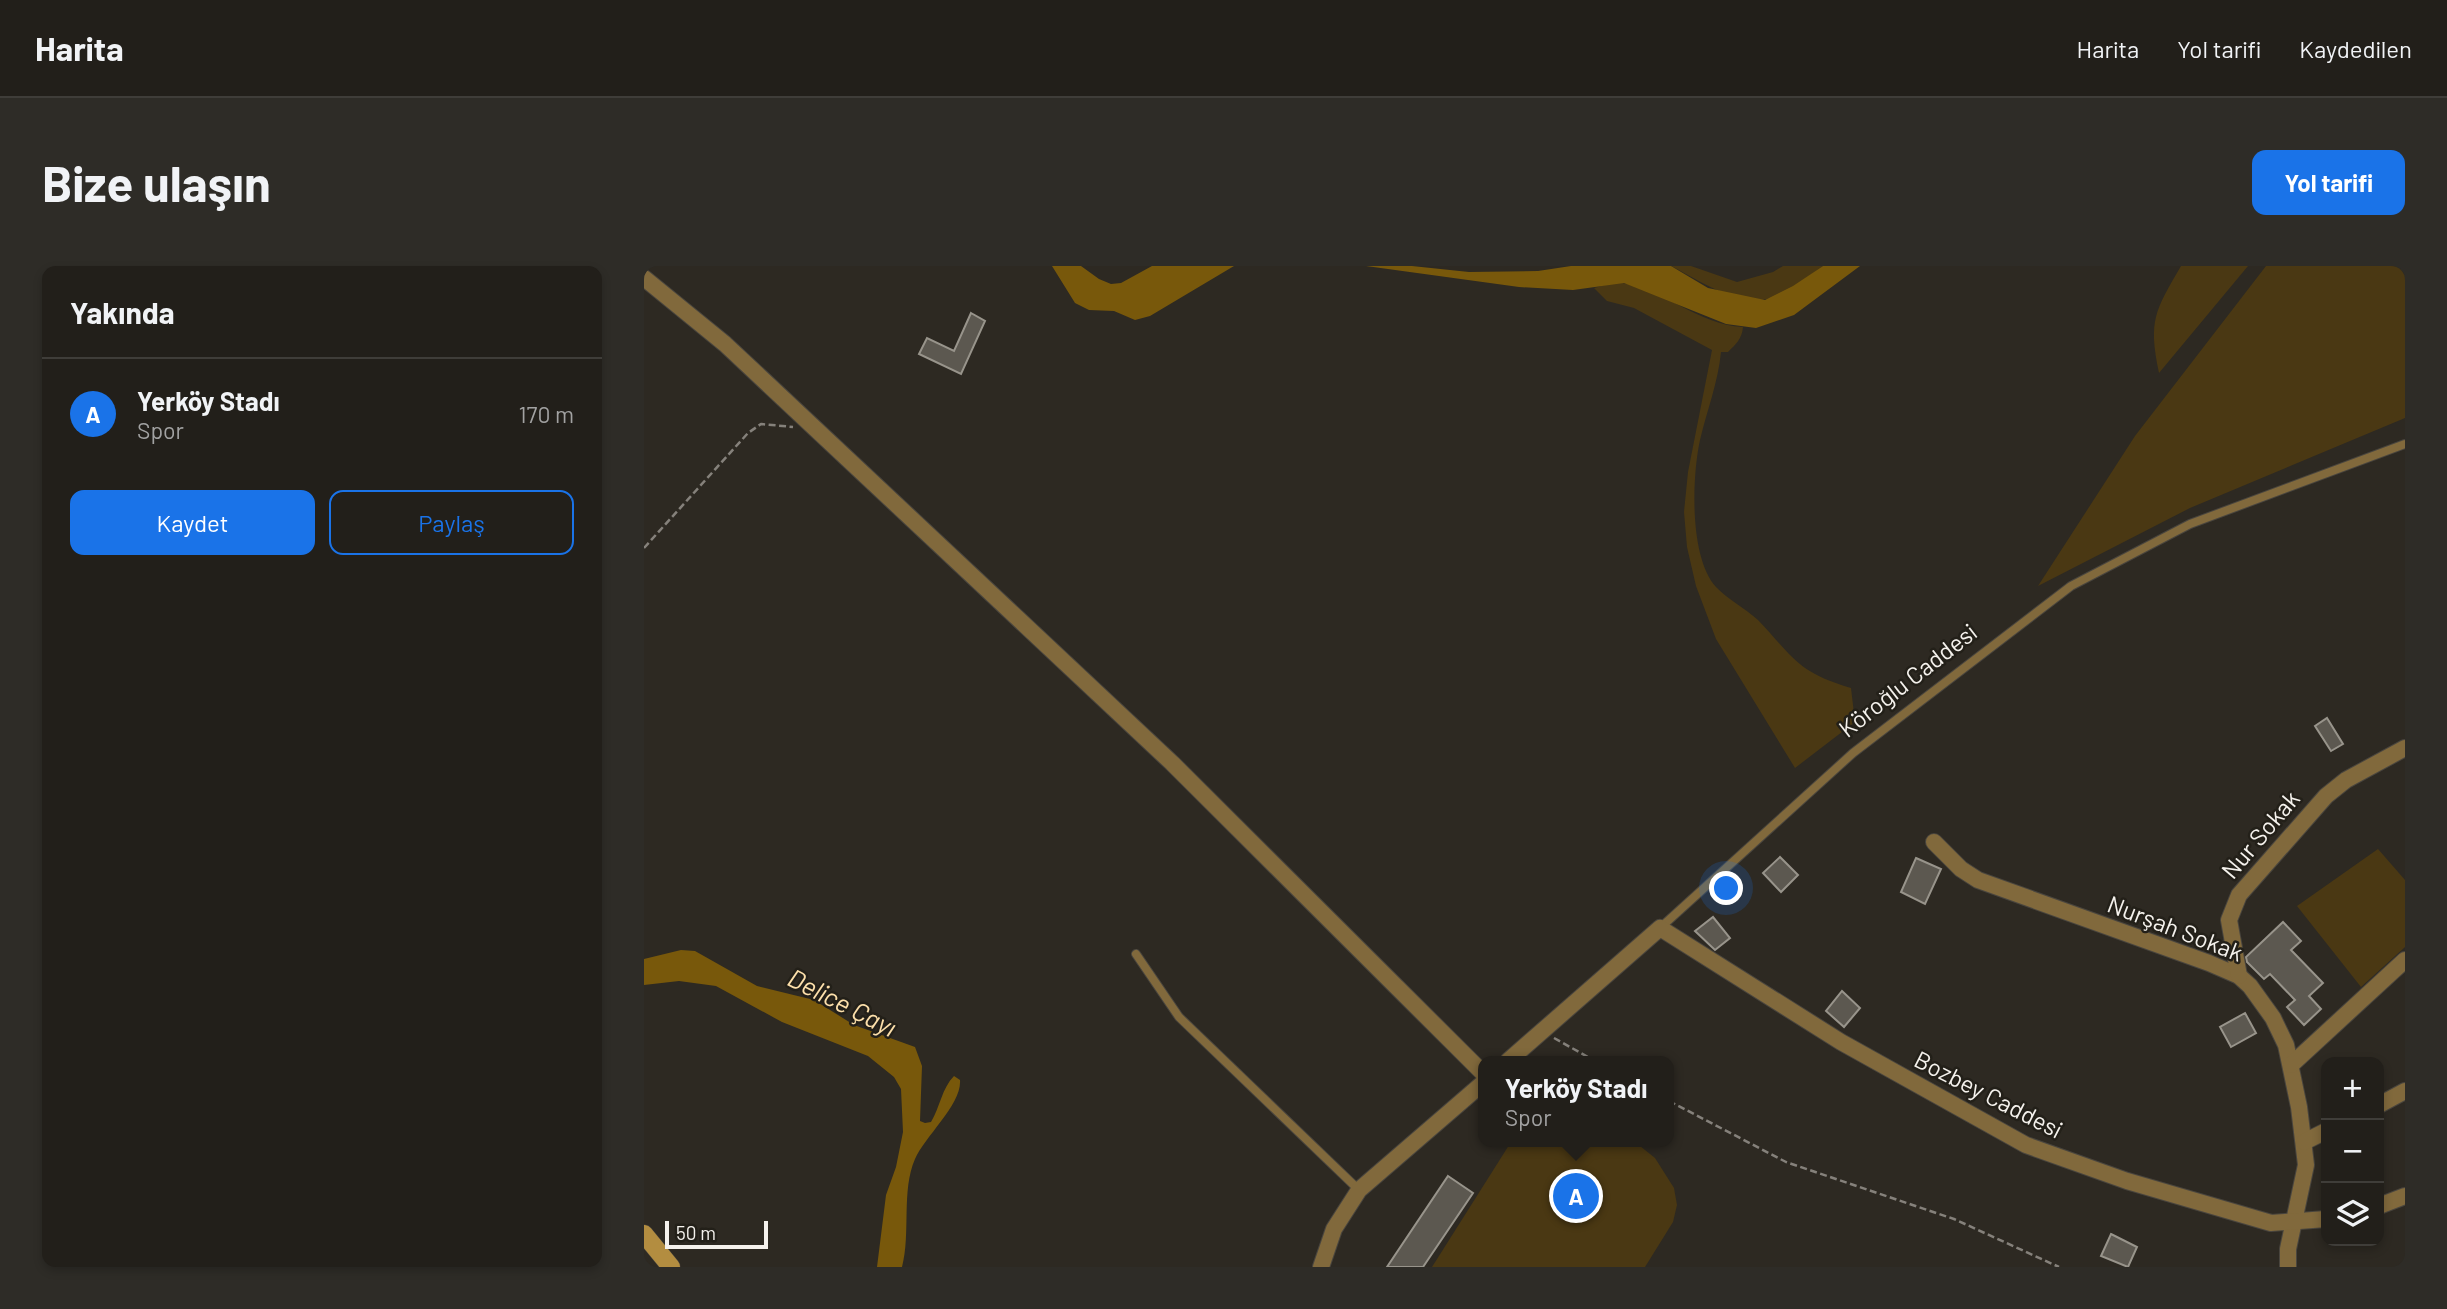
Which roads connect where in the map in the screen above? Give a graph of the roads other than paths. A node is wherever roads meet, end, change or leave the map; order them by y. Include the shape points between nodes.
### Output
1 (644, 278) edge
2 (2405, 444) edge
3 (2405, 748) edge
4 (1934, 842) dead end
5 (1660, 928) junction
6 (1136, 954) dead end
7 (2405, 960) edge
8 (2238, 976) junction
9 (1514, 1056) edge
10 (2291, 1065) junction
11 (1478, 1068) edge
12 (1478, 1087) edge
13 (2405, 1091) edge
14 (2384, 1102) edge
15 (2321, 1134) edge
16 (2304, 1142) junction
17 (1359, 1190) junction
18 (2405, 1195) edge
19 (2384, 1204) edge
20 (2321, 1220) edge
21 (2294, 1223) junction
22 (644, 1234) edge
23 (671, 1267) edge
24 (1321, 1267) edge
25 (2288, 1267) edge

1 - 11 street via 725,344 1172,763
2 - 5 lane, Köroğlu Caddesi via 2190,524 2071,586 1853,753
3 - 8 street, Nur Sokak via 2346,780 2313,807 2239,895 2229,920
4 - 8 street, Nurşah Sokak via 1978,880
5 - 9 street, Köroğlu Caddesi
5 - 21 street, Bozbey Caddesi via 1841,1042 2026,1145 2223,1210 2271,1223
6 - 17 lane via 1179,1017
7 - 10 street
8 - 10 street, Nurşah Sokak via 2273,1018
10 - 16 street, Nurşah Sokak
12 - 17 street
13 - 14 street
15 - 16 street
16 - 21 street, Nurşah Sokak via 2306,1165
17 - 24 street via 1334,1229
18 - 19 street
20 - 21 street, Bozbey Caddesi
21 - 25 street, Nurşah Sokak
22 - 23 main road

